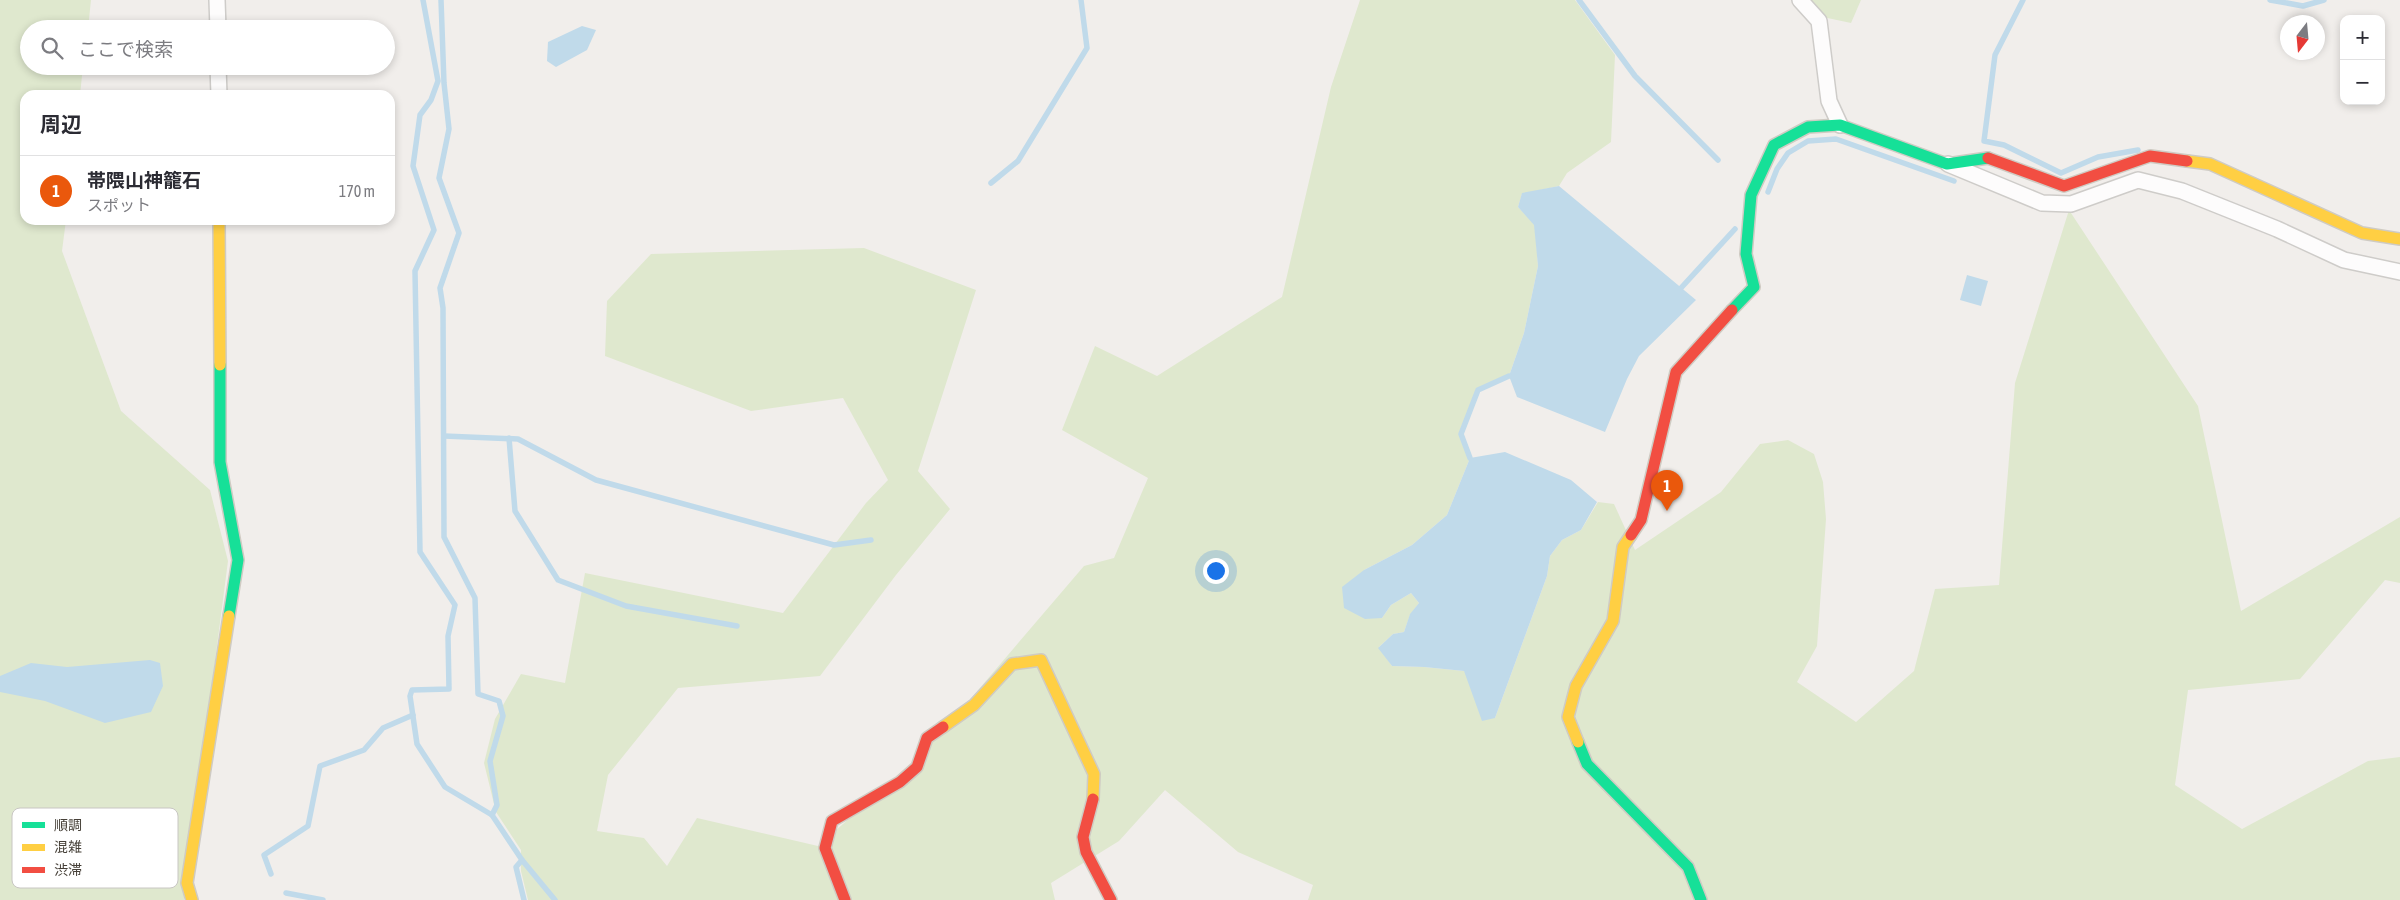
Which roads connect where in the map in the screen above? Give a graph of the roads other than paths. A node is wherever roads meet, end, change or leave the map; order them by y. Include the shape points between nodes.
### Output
1 (217, 0) edge
2 (1800, 0) edge
3 (218, 20) edge
4 (218, 75) edge
5 (219, 90) edge
6 (1840, 125) junction
7 (1947, 164) junction
8 (219, 225) edge
9 (2400, 239) edge
10 (2400, 272) edge
11 (192, 900) edge
12 (845, 900) edge
13 (1111, 900) edge
14 (1701, 900) edge

1 - 3 street
2 - 6 street via 1819,21 1829,102
4 - 5 street
6 - 7 street
6 - 14 street via 1808,127 1774,145 1751,195 1746,254 1754,286 1676,372 1641,520 1623,547 1613,622 1576,686 1568,717 1587,764 1688,867
7 - 9 street via 1988,158 2064,186 2150,156 2210,164 2362,233
7 - 10 street via 2042,203 2071,204 2138,180 2182,191 2344,260
8 - 11 street via 220,462 238,560 187,883
12 - 13 street via 825,848 832,821 900,782 917,767 926,738 974,705 1012,664 1041,660 1094,774 1094,797 1083,837 1086,852

